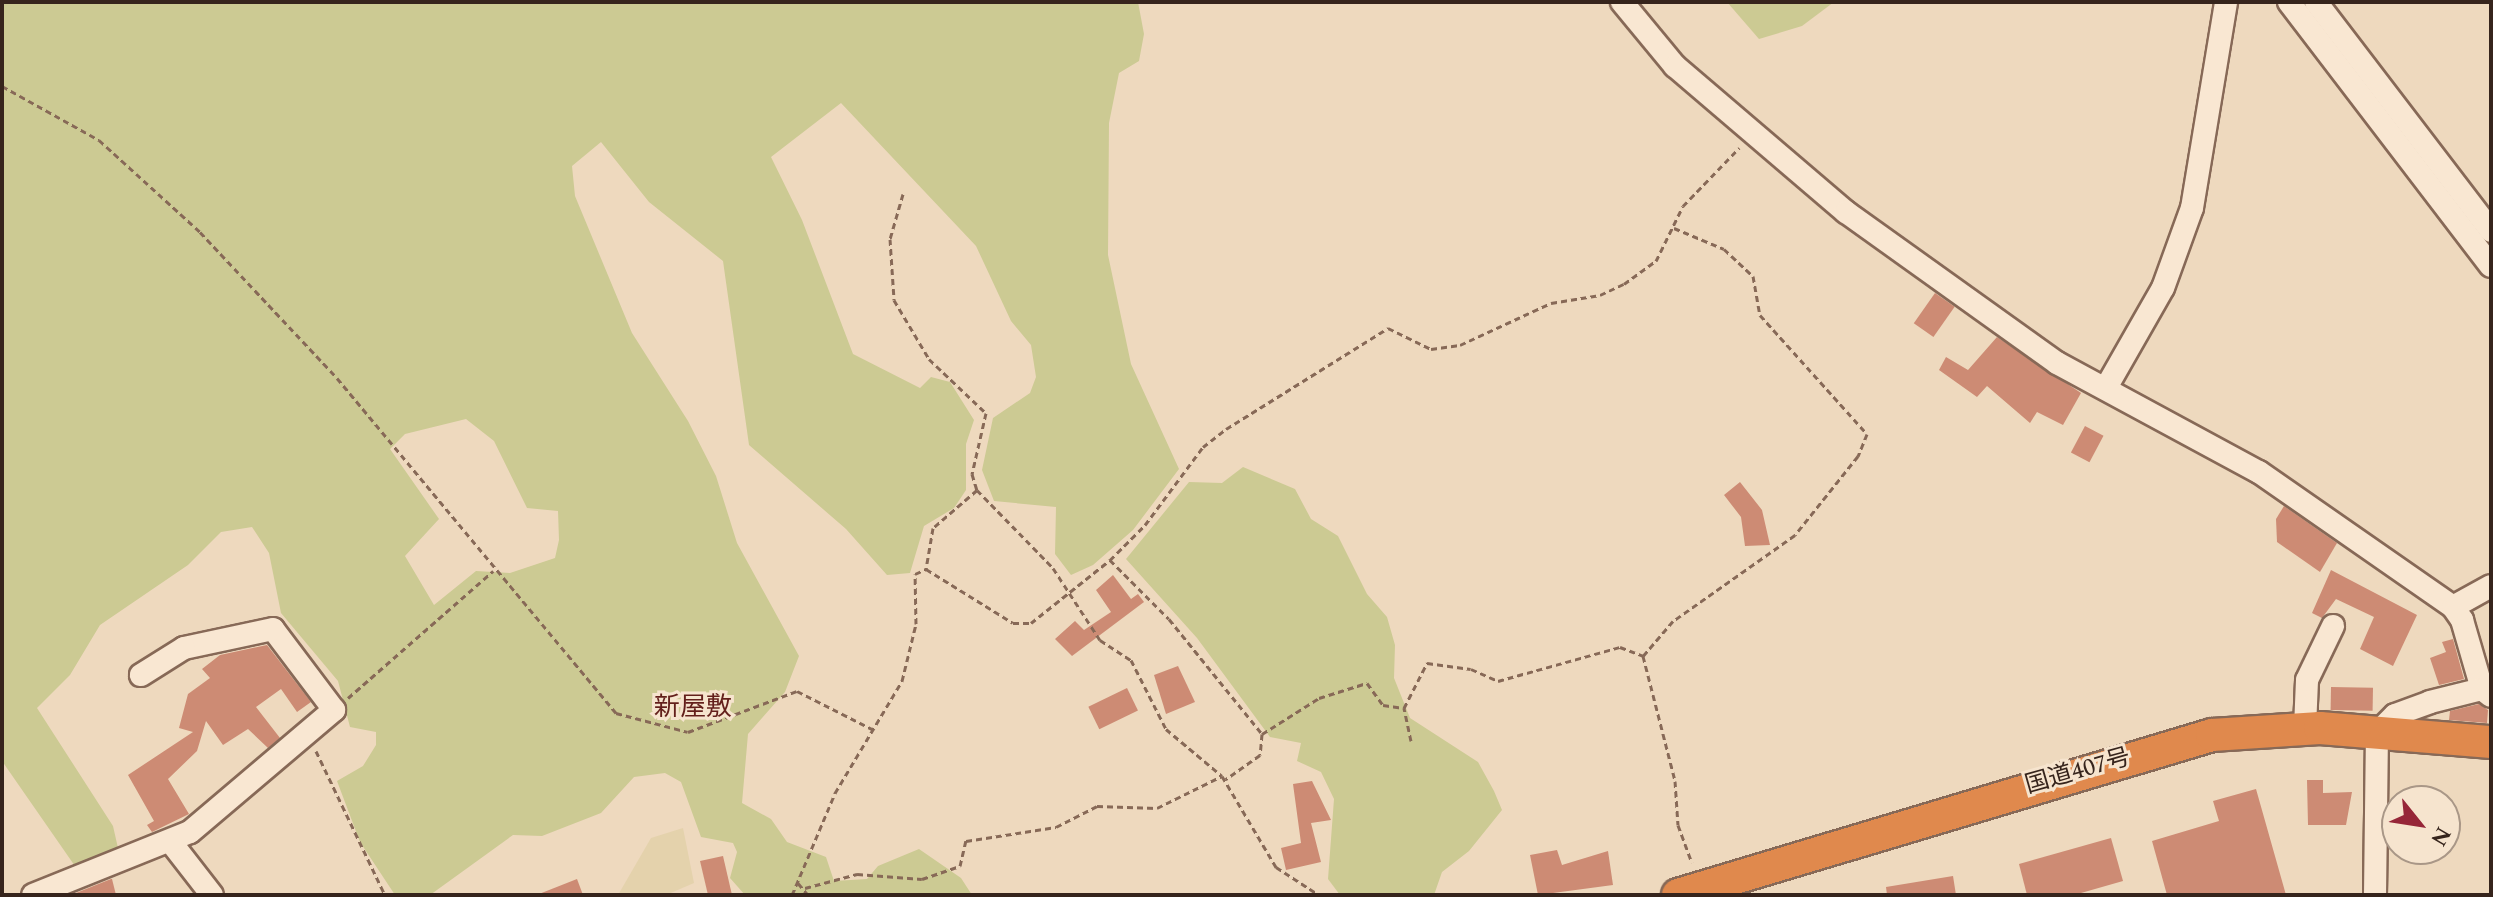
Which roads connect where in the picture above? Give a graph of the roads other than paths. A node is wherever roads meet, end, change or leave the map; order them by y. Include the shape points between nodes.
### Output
1 (1622, 2) edge
2 (2226, 2) edge
3 (2289, 2) edge
4 (2316, 2) edge
5 (2491, 231) edge
6 (2491, 266) edge
7 (2107, 386) junction
8 (2491, 586) edge
9 (2453, 607) junction
10 (2333, 626) dead end
11 (141, 675) dead end
12 (2486, 693) edge
13 (2305, 728) junction
14 (2377, 733) junction
15 (2491, 742) edge
16 (170, 841) junction
17 (1689, 891) edge
18 (33, 895) edge
19 (212, 895) edge
20 (2375, 895) edge

1 - 7 street via 1675,66 1846,212 2057,363
2 - 7 street via 2192,208 2163,288
3 - 6 street
4 - 5 street
7 - 9 street via 2259,472
8 - 9 street
9 - 12 street
10 - 13 street via 2307,680
11 - 16 street via 184,648 273,629 334,710 190,832
12 - 14 street via 2395,715
13 - 14 highway, 国道407号
13 - 17 highway, 国道407号 via 2212,735
14 - 15 highway, 国道407号
14 - 20 street
16 - 18 street
16 - 19 street

